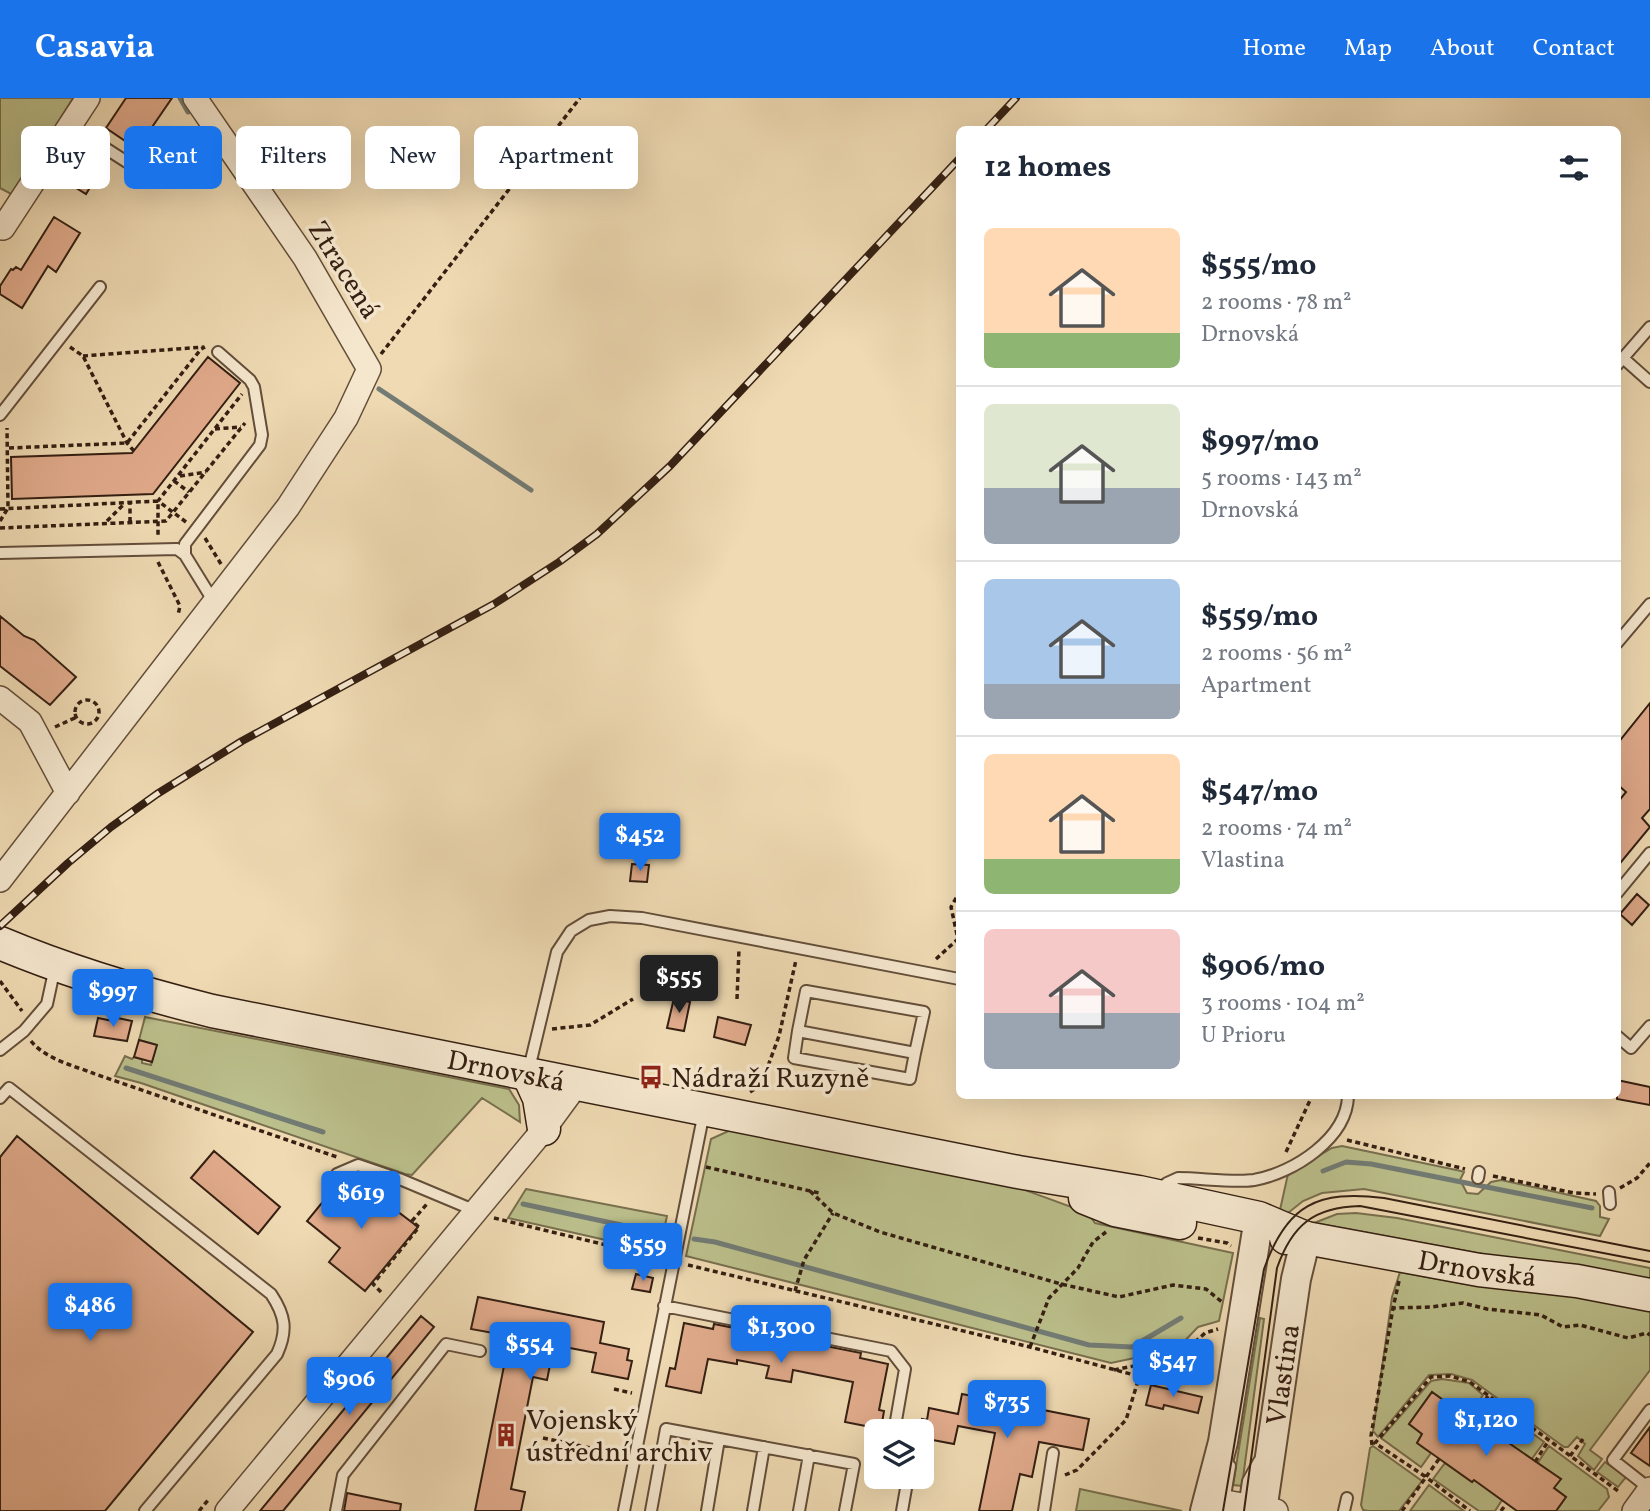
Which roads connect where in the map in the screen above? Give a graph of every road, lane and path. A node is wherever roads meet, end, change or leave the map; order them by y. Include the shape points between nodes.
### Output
1 (89, 98) edge
2 (195, 98) edge
3 (580, 98) edge
4 (71, 126) edge
5 (28, 189) edge
6 (1, 228) edge
7 (100, 287) dead end
8 (1650, 327) edge
9 (68, 346) dead end
10 (204, 347) junction
11 (218, 352) joint
12 (83, 356) junction
13 (1621, 361) edge
14 (1621, 363) edge
15 (369, 369) junction
16 (250, 380) junction
17 (1650, 382) edge
18 (257, 408) junction
19 (4, 419) edge
20 (242, 427) junction
21 (215, 429) junction
22 (127, 443) junction
23 (9, 448) junction
24 (134, 451) dead end
25 (206, 472) junction
26 (177, 476) junction
27 (174, 481) junction
28 (189, 492) junction
29 (158, 501) junction
30 (127, 503) junction
31 (8, 508) junction
32 (0, 509) edge
33 (0, 521) edge
34 (158, 522) junction
35 (105, 523) junction
36 (130, 523) junction
37 (0, 528) edge
38 (158, 550) junction
39 (0, 553) edge
40 (185, 555) junction
41 (215, 603) junction
42 (1650, 604) edge
43 (176, 621) dead end
44 (1621, 638) edge
45 (0, 698) edge
46 (77, 717) junction
47 (47, 731) dead end
48 (68, 793) junction
49 (1650, 853) edge
50 (0, 880) edge
51 (1621, 888) edge
52 (956, 898) edge
53 (956, 931) edge
54 (739, 937) junction
55 (956, 942) edge
56 (0, 943) edge
57 (800, 948) junction
58 (55, 967) junction
59 (928, 973) junction
60 (956, 978) edge
61 (0, 981) edge
62 (633, 999) dead end
63 (737, 999) dead end
64 (1650, 1026) edge
65 (539, 1028) junction
66 (24, 1031) junction
67 (798, 1031) junction
68 (1621, 1040) edge
69 (0, 1050) edge
70 (915, 1053) junction
71 (528, 1074) junction
72 (578, 1084) junction
73 (745, 1096) dead end
74 (0, 1098) edge
75 (1311, 1099) edge
76 (1347, 1099) edge
77 (705, 1110) junction
78 (544, 1129) junction
79 (693, 1164) junction
80 (358, 1165) junction
81 (1283, 1170) junction
82 (1018, 1172) junction
83 (337, 1174) dead end
84 (810, 1191) junction
85 (1609, 1192) dead end
86 (818, 1193) dead end
87 (435, 1195) junction
88 (1154, 1196) junction
89 (1610, 1204) dead end
90 (476, 1211) junction
91 (833, 1213) junction
92 (1109, 1227) dead end
93 (1250, 1235) junction
94 (1186, 1236) dead end
95 (1306, 1238) junction
96 (673, 1261) junction
97 (1400, 1280) dead end
98 (1061, 1284) junction
99 (794, 1291) junction
100 (381, 1292) dead end
101 (1650, 1296) edge
102 (664, 1307) junction
103 (1228, 1307) dead end
104 (1393, 1308) junction
105 (1225, 1327) dead end
106 (1650, 1335) edge
107 (1030, 1347) junction
108 (480, 1351) dead end
109 (1182, 1356) junction
110 (1112, 1370) junction
111 (1138, 1381) dead end
112 (614, 1389) dead end
113 (632, 1393) dead end
114 (1488, 1396) junction
115 (1650, 1410) edge
116 (896, 1419) edge
117 (1471, 1420) dead end
118 (543, 1438) dead end
119 (719, 1439) junction
120 (1583, 1439) dead end
121 (1549, 1440) junction
122 (1372, 1445) dead end
123 (764, 1447) junction
124 (1054, 1453) dead end
125 (619, 1454) dead end
126 (809, 1455) junction
127 (1570, 1455) junction
128 (1439, 1459) dead end
129 (1535, 1462) dead end
130 (1426, 1477) junction
131 (1049, 1481) junction
132 (906, 1489) edge
133 (1650, 1489) edge
134 (1618, 1491) dead end
135 (1347, 1498) dead end
136 (1506, 1504) dead end
137 (1239, 1508) edge
138 (145, 1511) edge
139 (227, 1511) edge
140 (336, 1511) edge
141 (624, 1511) edge
142 (651, 1511) edge
143 (707, 1511) edge
144 (752, 1511) edge
145 (799, 1511) edge
146 (845, 1511) edge
147 (902, 1511) edge
148 (1044, 1511) edge
149 (1344, 1511) edge
150 (1402, 1511) edge
151 (1470, 1511) edge
152 (1501, 1511) edge
153 (1634, 1511) edge

1 - 4 street
2 - 15 street, Ztracená via 305,258
3 - 15 path
5 - 6 street
7 - 19 lane
8 - 13 lane
9 - 12 path
10 - 11 path
10 - 12 path
10 - 22 path
11 - 16 lane
12 - 22 path
14 - 17 lane
15 - 41 street via 346,418 288,507
16 - 18 lane
16 - 21 path
18 - 20 path
18 - 40 lane via 260,445 185,544
19 - 23 path
20 - 21 path
20 - 25 path
21 - 26 path
22 - 23 path
22 - 24 path
23 - 31 path
25 - 26 path
25 - 28 path
26 - 27 path
27 - 28 path
27 - 29 path
28 - 34 path via 169,519
29 - 30 path
29 - 34 path
30 - 31 path
30 - 35 path
30 - 36 path
31 - 32 path
31 - 33 path
34 - 36 path
34 - 38 path
35 - 36 path
35 - 37 path
38 - 39 lane
38 - 40 lane via 177,549
38 - 43 path via 158,561 180,606
40 - 41 lane
41 - 48 street
42 - 44 lane
45 - 48 street via 30,722
46 - 46 path via 82,723 92,723 98,707 84,701 76,709
46 - 47 path
48 - 50 street
49 - 51 lane
52 - 53 path via 951,907
54 - 57 lane
54 - 63 path
54 - 65 lane via 642,918 590,920 571,931 557,952
55 - 59 path via 929,965
56 - 58 main road, Drnovská
57 - 59 lane
57 - 73 path via 779,1036 761,1085
58 - 66 lane via 47,1004
58 - 71 main road, Drnovská via 212,1012
59 - 60 lane
61 - 66 path via 22,1010
62 - 65 path via 590,1025
64 - 68 lane via 1631,1048
65 - 71 lane
66 - 69 lane
66 - 80 path via 36,1047 82,1069
67 - 70 lane
67 - 70 lane via 794,1058 910,1079
67 - 70 lane via 806,991 924,1012
71 - 72 main road, Drnovská
71 - 78 main road via 539,1098
72 - 77 main road, Drnovská
72 - 78 street
74 - 138 lane via 9,1088 271,1294 285,1323 277,1354
75 - 81 path via 1283,1158
76 - 81 lane via 1333,1136
77 - 79 lane
77 - 82 main road, Drnovská
78 - 90 street
79 - 84 path
79 - 96 lane
80 - 83 lane
80 - 87 lane
81 - 88 lane via 1254,1180 1178,1178
82 - 88 main road, Drnovská
82 - 93 main road, Drnovská via 1115,1210
84 - 86 path
84 - 91 path
85 - 89 lane
87 - 90 lane
87 - 100 path via 412,1221 419,1227 373,1284
88 - 93 main road, Drnovská
90 - 96 path
90 - 139 street
91 - 98 path via 880,1232
91 - 99 path via 804,1260
92 - 98 path
93 - 94 path via 1227,1243
93 - 95 main road, Drnovská
93 - 137 street, Vlastina via 1223,1442
95 - 101 main road, Drnovská
95 - 137 street, Vlastina via 1272,1437
96 - 99 path
96 - 102 lane
97 - 104 path
98 - 103 path via 1119,1297 1173,1285 1206,1289
98 - 107 path via 1049,1298
99 - 107 path
102 - 116 lane via 891,1351 905,1369
102 - 141 lane
104 - 106 path via 1462,1303 1541,1315 1563,1327 1580,1325 1628,1338
104 - 122 path
105 - 109 path via 1205,1333
107 - 110 path
108 - 140 lane via 446,1344 343,1475
109 - 110 path
109 - 110 path via 1153,1381
111 - 131 path via 1126,1420 1077,1470
112 - 113 path
114 - 117 path
114 - 121 path
114 - 130 path via 1470,1382 1431,1377 1375,1443
115 - 133 lane via 1613,1460
118 - 125 path
119 - 123 lane
119 - 142 lane via 666,1429
119 - 143 lane
120 - 127 path
121 - 127 path
121 - 129 path
123 - 126 lane
123 - 144 lane
124 - 131 lane
126 - 145 lane
126 - 146 lane via 854,1464
127 - 134 path
128 - 130 path
130 - 150 path
130 - 151 path
131 - 148 lane
132 - 147 lane
133 - 153 street
135 - 149 lane
136 - 152 path

